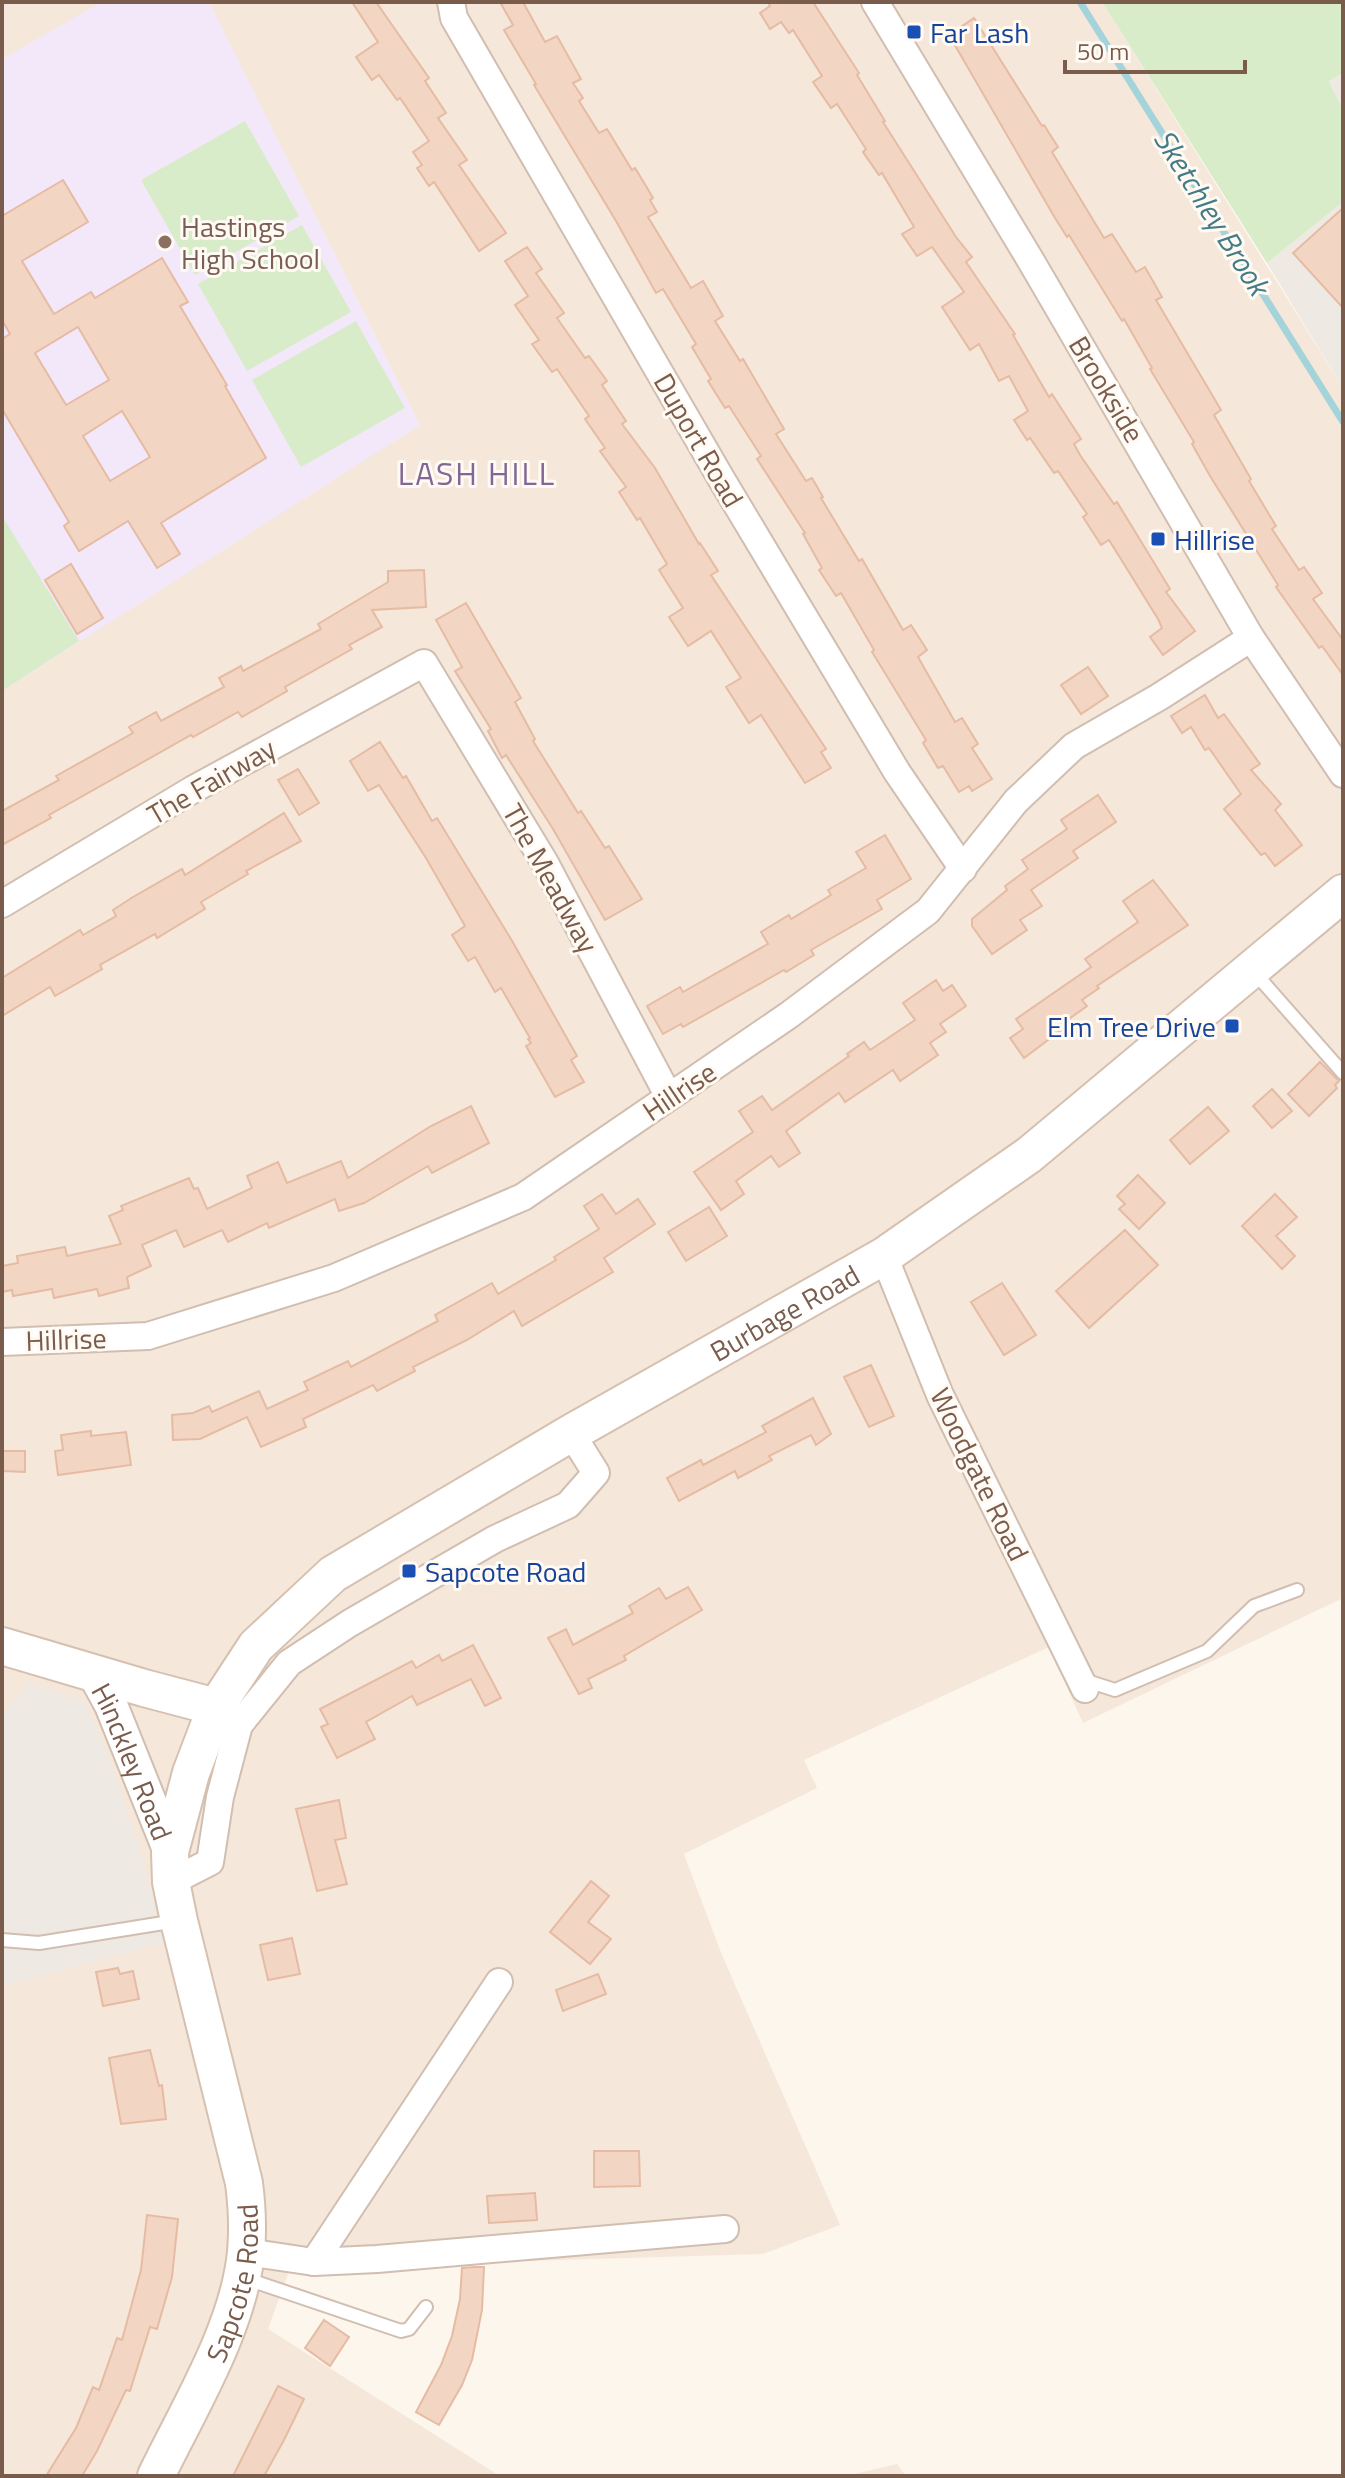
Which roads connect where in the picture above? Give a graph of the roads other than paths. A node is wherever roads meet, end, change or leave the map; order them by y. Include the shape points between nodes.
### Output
1 (451, 2) edge
2 (875, 2) edge
3 (1251, 638) junction
4 (424, 663) joint
5 (1343, 774) edge
6 (963, 869) junction
7 (1343, 893) edge
8 (2, 904) edge
9 (1252, 970) junction
10 (1343, 1073) edge
11 (669, 1097) junction
12 (884, 1256) junction
13 (2, 1342) edge
14 (571, 1433) junction
15 (1297, 1590) dead end
16 (2, 1646) edge
17 (93, 1672) junction
18 (1083, 1684) joint
19 (216, 1707) junction
20 (171, 1867) junction
21 (179, 1921) junction
22 (2, 1940) edge
23 (499, 1982) dead end
24 (725, 2229) dead end
25 (314, 2262) junction
26 (244, 2265) junction
27 (426, 2307) dead end
28 (156, 2476) edge

1 - 6 street, Duport Road via 454,18 722,480 897,772
2 - 3 street, Brookside
3 - 5 street, Brookside
3 - 6 street, Hillrise via 1074,746 1016,801
4 - 8 street, The Fairway via 192,790
4 - 11 street, The Meadway via 545,863
6 - 11 street, Hillrise via 928,911
7 - 9 main road, Burbage Road
9 - 10 lane
9 - 12 main road, Burbage Road via 1029,1155
11 - 13 street, Hillrise via 523,1197 334,1278 148,1336
12 - 14 main road, Burbage Road
12 - 18 street, Woodgate Road via 943,1402
14 - 19 main road, Burbage Road via 333,1574 256,1646
14 - 20 street via 596,1473 568,1505 495,1539 289,1663 239,1725 210,1862
15 - 18 lane via 1254,1606 1207,1651 1115,1690
16 - 17 main road, Hinckley Road
17 - 19 main road, Hinckley Road
17 - 20 street, Hinckley Road via 111,1705
19 - 20 main road, Sapcote Road via 191,1773
20 - 21 main road, Sapcote Road
21 - 22 lane via 39,1943
21 - 26 main road, Sapcote Road via 244,2183
23 - 25 street
24 - 25 street
25 - 26 street
26 - 27 lane via 401,2331 409,2329
26 - 28 main road, Sapcote Road via 218,2348

